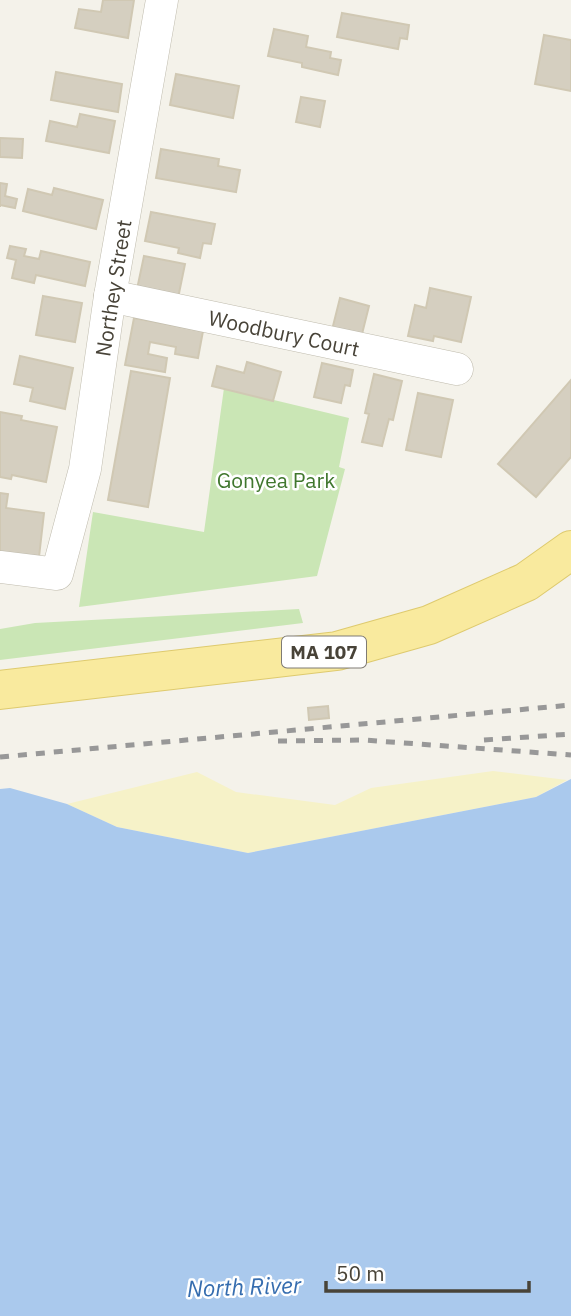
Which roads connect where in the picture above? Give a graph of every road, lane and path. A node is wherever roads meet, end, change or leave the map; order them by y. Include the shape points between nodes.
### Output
1 (162, 0) edge
2 (110, 296) junction
3 (457, 369) dead end
4 (571, 550) edge
5 (0, 568) edge
6 (0, 690) edge

1 - 2 street, Northey Street
2 - 3 street, Woodbury Court
2 - 5 street, Northey Street via 85,469 57,574
4 - 6 main road, MA 107 via 526,582 439,620 337,651

